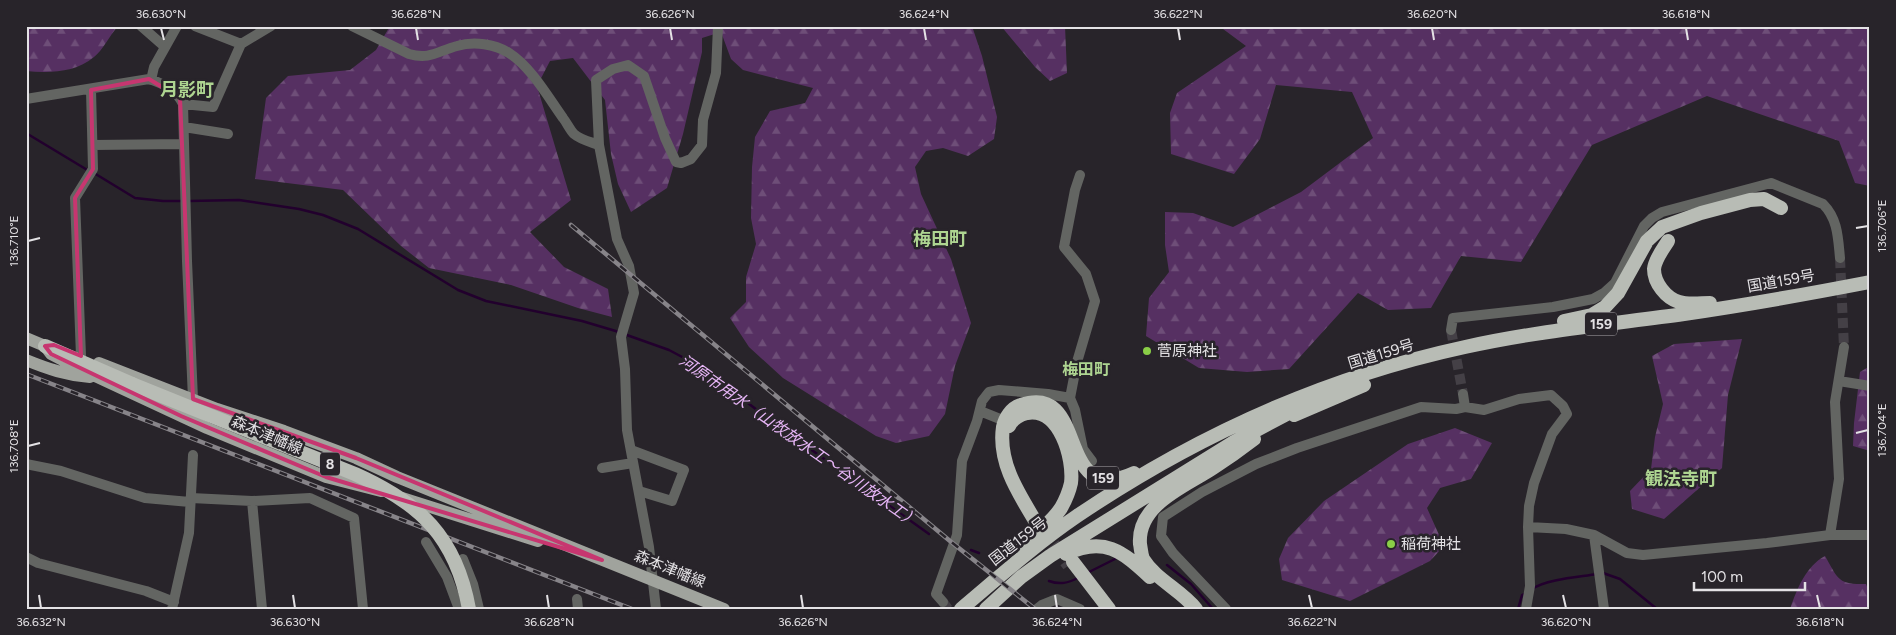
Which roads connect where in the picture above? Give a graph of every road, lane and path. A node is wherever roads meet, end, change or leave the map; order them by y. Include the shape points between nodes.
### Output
1 (141, 26) edge
2 (177, 26) edge
3 (195, 26) edge
4 (271, 26) edge
5 (352, 26) edge
6 (718, 26) edge
7 (241, 44) junction
8 (166, 47) junction
9 (151, 80) junction
10 (90, 90) junction
11 (26, 99) edge
12 (183, 104) junction
13 (184, 127) junction
14 (228, 134) dead end
15 (184, 144) junction
16 (599, 144) junction
17 (93, 145) junction
18 (1080, 175) dead end
19 (1782, 208) dead end
20 (1668, 241) dead end
21 (1840, 258) tunnel mouth
22 (1869, 283) edge
23 (1451, 330) dead end
24 (26, 338) edge
25 (45, 346) junction
26 (1844, 347) tunnel mouth
27 (1462, 348) junction
28 (81, 356) junction
29 (26, 360) edge
30 (1406, 367) junction
31 (100, 379) junction
32 (1839, 381) junction
33 (1337, 384) junction
34 (1870, 386) edge
35 (1463, 394) tunnel mouth
36 (1070, 398) junction
37 (193, 399) junction
38 (1465, 407) junction
39 (980, 411) junction
40 (1007, 422) junction
41 (284, 431) junction
42 (631, 450) junction
43 (193, 455) dead end
44 (285, 460) junction
45 (1092, 461) dead end
46 (633, 463) junction
47 (26, 464) edge
48 (602, 468) dead end
49 (397, 477) junction
50 (638, 491) junction
51 (398, 496) junction
52 (191, 500) junction
53 (252, 501) junction
54 (1036, 518) tunnel mouth
55 (1528, 527) junction
56 (1594, 535) junction
57 (1830, 535) junction
58 (1870, 535) edge
59 (426, 542) dead end
60 (1050, 556) junction
61 (26, 557) edge
62 (463, 560) dead end
63 (602, 560) junction
64 (468, 570) junction
65 (447, 576) junction
66 (1021, 577) junction
67 (652, 580) junction
68 (943, 602) tunnel mouth
69 (173, 605) edge
70 (262, 609) edge
71 (362, 609) edge
72 (459, 609) edge
73 (469, 609) edge
74 (479, 609) edge
75 (656, 609) edge
76 (724, 609) edge
77 (960, 609) edge
78 (986, 609) edge
79 (990, 609) edge
80 (1037, 609) edge
81 (1080, 609) edge
82 (1103, 609) edge
83 (1109, 609) edge
84 (1183, 609) edge
85 (1196, 609) edge
86 (1226, 609) edge
87 (1526, 609) edge
88 (1604, 609) edge

1 - 8 street
2 - 8 street
3 - 7 street
4 - 7 street
5 - 16 street via 419,57 458,45 478,44 509,53 524,66 574,134 587,142
6 - 16 street via 716,73 703,120 702,145 691,160 676,162 644,76 628,65 596,80
7 - 12 street via 213,107
8 - 9 street
9 - 10 street
9 - 12 street via 165,86
10 - 11 street
10 - 17 street
12 - 13 street
13 - 14 street
13 - 15 street
15 - 17 street
15 - 37 street
16 - 42 street via 617,239 629,266 634,293 623,333 627,430
17 - 28 street via 91,172 75,198
18 - 36 street via 1064,247 1086,274 1095,301
19 - 27 highway via 1764,199 1750,200 1662,227 1646,241 1618,293 1592,315 1467,343
20 - 22 highway via 1654,269 1658,285 1679,302 1702,304 1761,298 1852,281
21 - 23 street via 1836,224 1823,204 1771,184 1679,207 1652,218 1644,226 1615,283 1593,299 1553,307 1453,318
22 - 27 highway, 国道159号 / 159
22 - 30 highway, 国道159号 / 159 via 1724,312 1523,340
24 - 25 main road, 森本津幡線
25 - 28 main road, 森本津幡線 via 54,345
25 - 31 main road, 森本津幡線 via 51,354
25 - 73 highway, 8, bridge via 383,486 424,517 444,543 459,571
26 - 32 street
27 - 33 highway, 国道159号 / 159
28 - 37 main road, 森本津幡線
29 - 31 main road via 71,376
30 - 60 highway, 国道159号 / 159 via 1325,396 1267,424
30 - 85 highway, 159 via 1284,421 1168,496 1146,516 1141,528 1142,556 1150,568
31 - 44 main road, 森本津幡線
32 - 34 street
32 - 57 street via 1835,402 1839,479
33 - 40 highway, 159 via 1323,385 1256,411 1125,477 1113,479 1098,478 1088,472 1080,461 1063,418 1051,407 1037,402 1018,405 1010,412
33 - 77 highway, 国道159号 / 159 via 1217,434 1128,483 1027,552
35 - 38 street
36 - 39 street via 998,390 989,392
36 - 45 street via 1084,449
37 - 41 main road, 森本津幡線
38 - 55 street via 1484,410 1551,395 1563,406 1567,414 1552,434 1534,483
38 - 86 street via 1421,407 1297,448 1256,464 1163,517 1161,536
39 - 40 street
39 - 68 street via 962,461 957,534 936,594
40 - 54 highway via 1011,468
40 - 77 highway, 159 via 1031,413 1043,415 1056,426 1067,452 1071,481 1069,491 1053,518 971,593
41 - 44 street
41 - 49 main road, 森本津幡線
42 - 46 street
42 - 50 street via 684,470 672,501
43 - 52 street
44 - 51 main road, 森本津幡線 via 326,477
46 - 48 street
46 - 50 street
47 - 52 street via 62,471 145,498
49 - 51 street
49 - 63 main road, 森本津幡線
50 - 67 street
51 - 63 main road, 森本津幡線
52 - 53 street
52 - 69 street via 189,533
53 - 70 street
53 - 71 street via 310,498 354,518
55 - 56 street via 1566,529
55 - 87 street via 1530,589
56 - 57 street via 1627,553 1643,555
56 - 88 street
57 - 58 street
59 - 65 street
60 - 66 highway, 国道159号 / 159
60 - 84 highway, 159 via 1063,556 1090,545 1113,549 1144,571
61 - 69 street via 146,591
62 - 64 street
63 - 67 main road, 森本津幡線
64 - 65 street
64 - 74 street
65 - 72 street
66 - 78 highway, 国道159号 / 159
66 - 79 highway, 159
67 - 75 street
67 - 76 main road, 森本津幡線
80 - 81 street via 1057,599
82 - 83 highway via 1071,563

